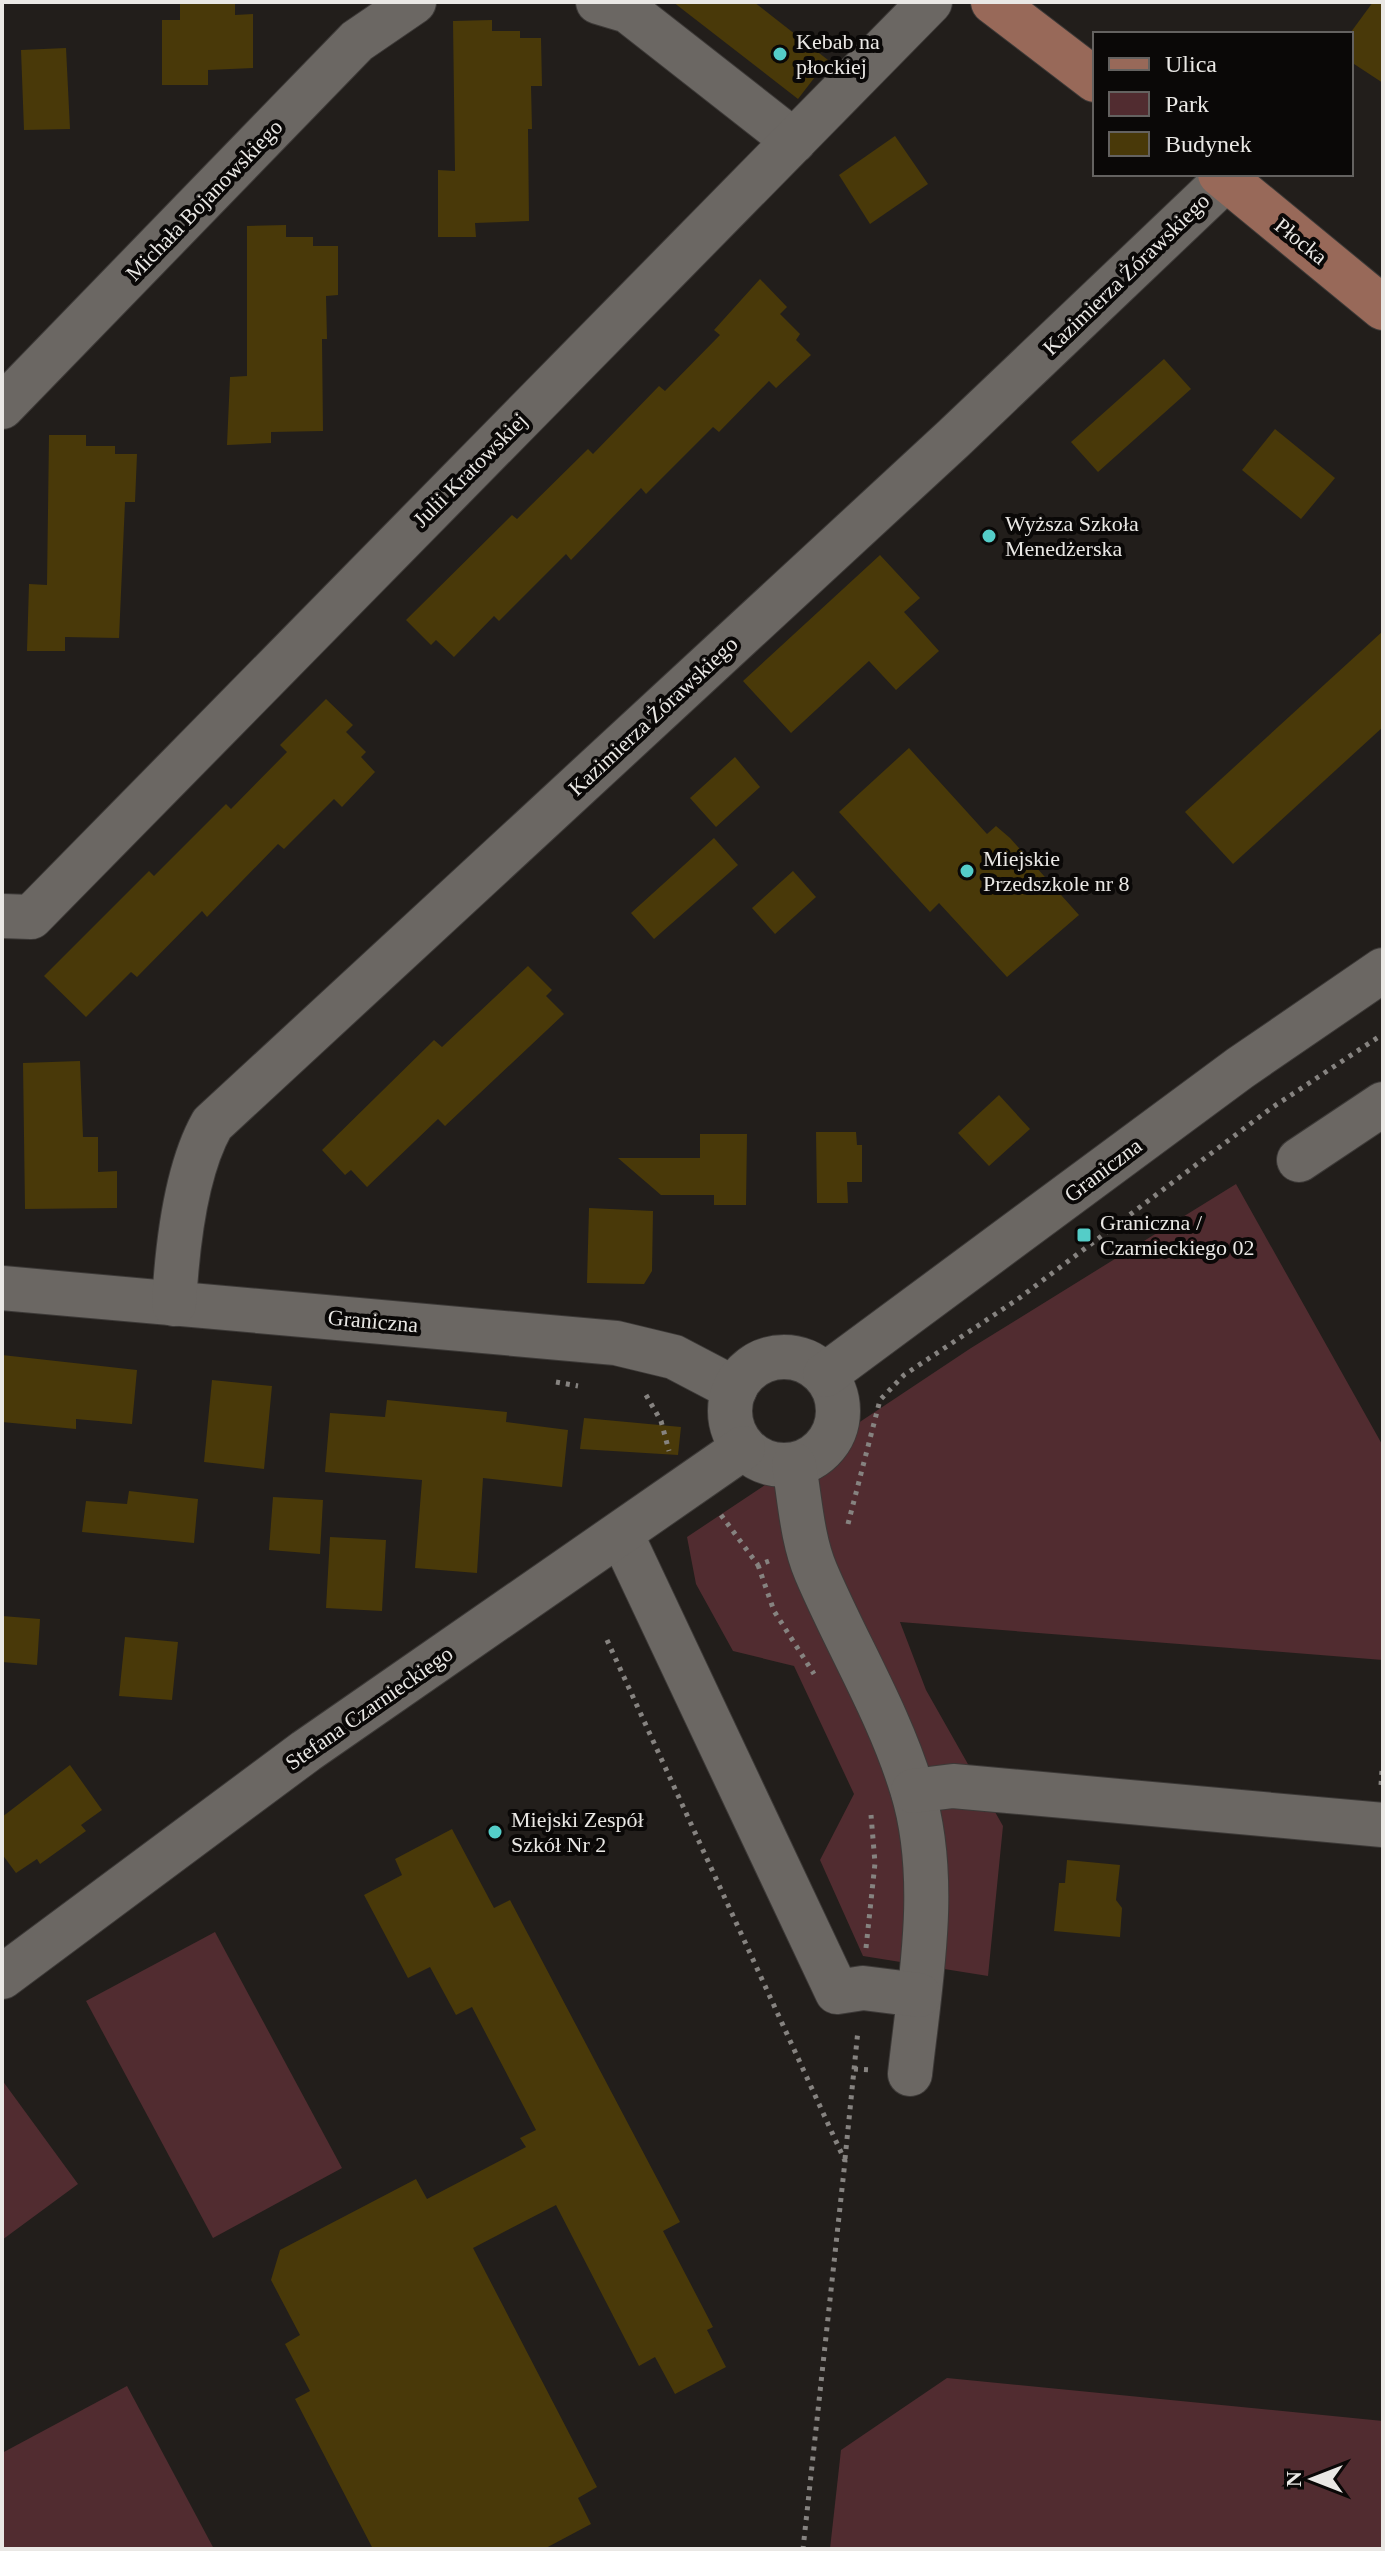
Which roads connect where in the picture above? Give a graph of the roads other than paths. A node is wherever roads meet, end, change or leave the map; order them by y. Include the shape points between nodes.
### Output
1 (414, 2) edge
2 (598, 2) edge
3 (930, 2) edge
4 (993, 2) edge
5 (1093, 78) edge
6 (794, 141) junction
7 (1223, 176) edge
8 (1383, 308) edge
9 (2, 407) edge
10 (2, 916) edge
11 (1383, 970) edge
12 (1383, 1104) edge
13 (1299, 1160) dead end
14 (2, 1288) edge
15 (174, 1304) junction
16 (825, 1375) junction
17 (735, 1389) junction
18 (743, 1448) junction
19 (794, 1465) junction
20 (621, 1534) junction
21 (913, 1791) junction
22 (1383, 1825) edge
23 (2, 1977) edge
24 (919, 1995) junction
25 (910, 2074) road end

1 - 9 street, Michała Bojanowskiego via 357,41
2 - 6 street via 628,11
3 - 6 street, Julii Kratowskiej
4 - 5 main road
6 - 10 street, Julii Kratowskiej via 31,917
7 - 8 main road, Płocka
7 - 15 street, Kazimierza Żórawskiego via 954,438 212,1124 201,1144 177,1256
11 - 16 street, Graniczna via 1240,1068
12 - 13 street
14 - 15 street, Graniczna
15 - 17 street, Graniczna via 616,1343 674,1357
16 - 17 street via 802,1359 784,1356 750,1368
16 - 19 street via 837,1399 833,1434 817,1454
17 - 18 street via 730,1417
18 - 19 street via 776,1465
18 - 20 street, Stefana Czarnieckiego
19 - 21 street via 816,1571 863,1663
20 - 23 street, Stefana Czarnieckiego via 306,1751
20 - 24 street via 837,1992 863,1988
21 - 22 street via 953,1786
21 - 24 street via 927,1889
24 - 25 street

